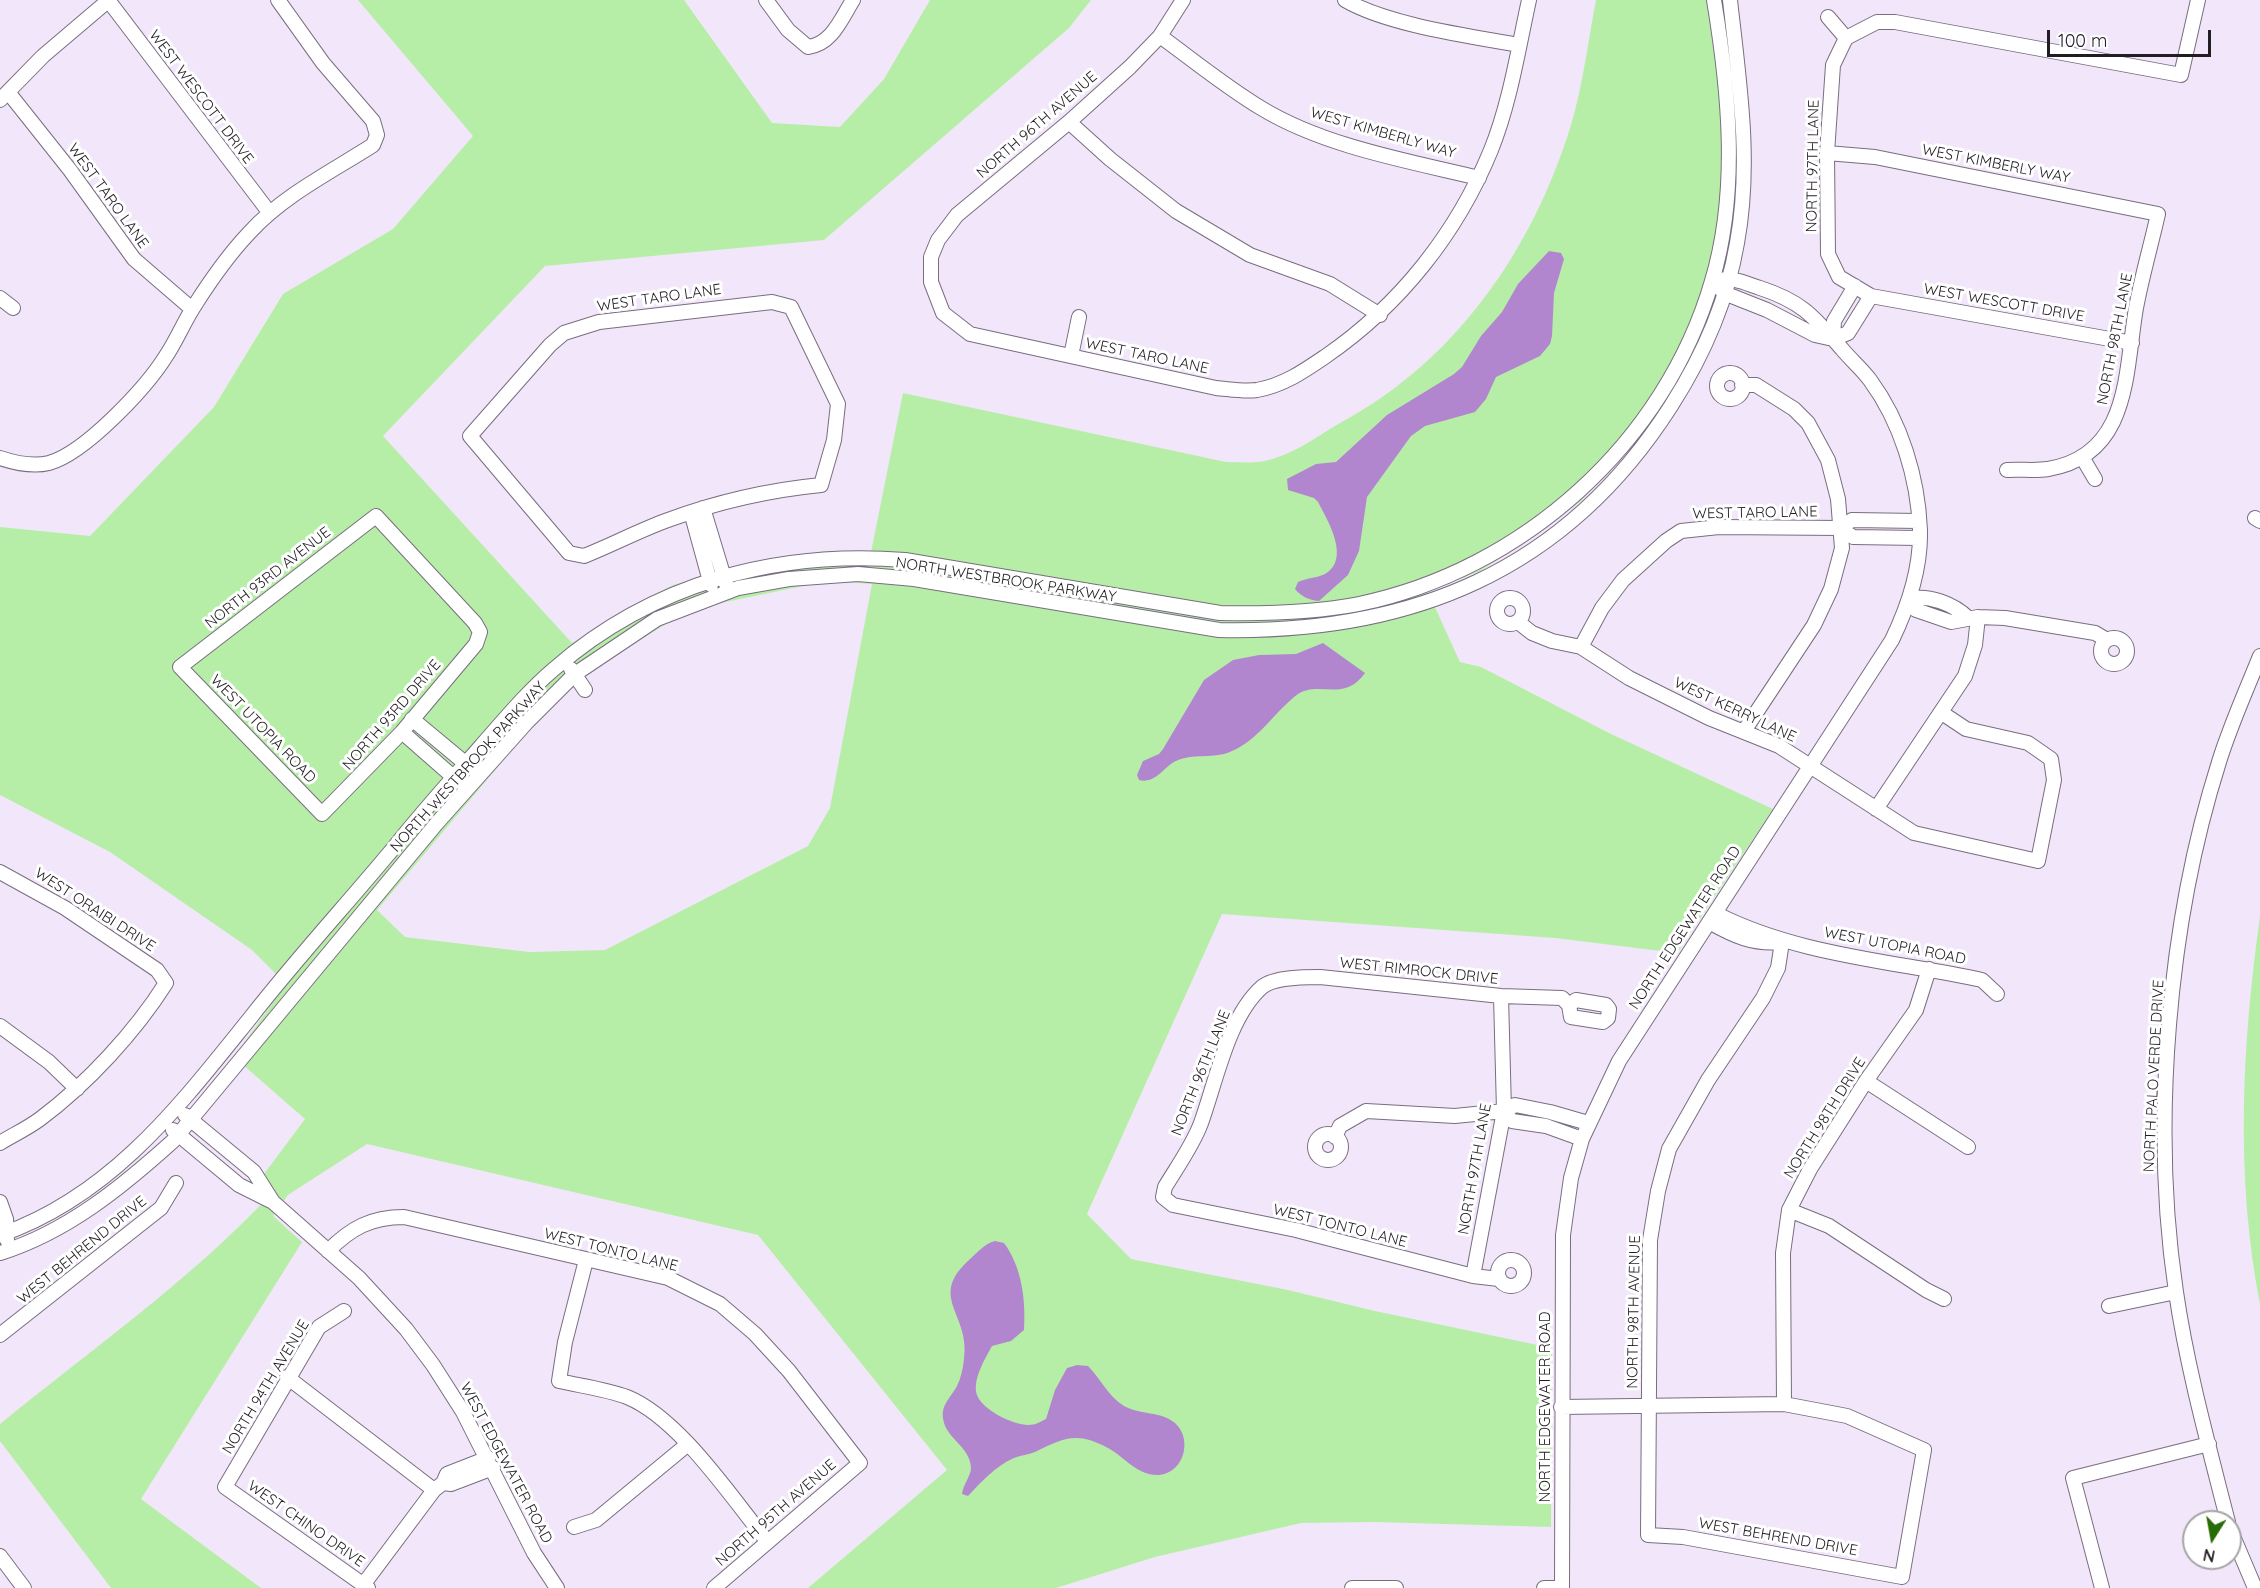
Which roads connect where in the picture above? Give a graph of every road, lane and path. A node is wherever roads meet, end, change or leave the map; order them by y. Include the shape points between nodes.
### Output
1 (108, 0) edge
2 (278, 0) edge
3 (766, 0) edge
4 (853, 0) edge
5 (1183, 0) edge
6 (1345, 0) edge
7 (1529, 0) edge
8 (1714, 0) edge
9 (1730, 0) edge
10 (2198, 0) edge
11 (1828, 17) dead end
12 (1160, 36) junction
13 (1846, 38) junction
14 (1519, 45) junction
15 (4, 96) edge
16 (1069, 122) junction
17 (1827, 153) junction
18 (1479, 178) junction
19 (269, 212) junction
20 (2158, 214) joint
21 (1730, 278) junction
22 (1713, 281) junction
23 (930, 282) joint
24 (1855, 286) junction
25 (1725, 293) junction
26 (1871, 296) junction
27 (0, 298) edge
28 (13, 308) dead end
29 (192, 309) junction
30 (1380, 315) junction
31 (1079, 317) dead end
32 (1833, 339) junction
33 (2132, 343) junction
34 (1071, 356) junction
35 (1742, 385) dead end
36 (2082, 457) junction
37 (0, 458) edge
38 (2007, 470) dead end
39 (2095, 479) dead end
40 (697, 510) junction
41 (1919, 521) junction
42 (1840, 528) junction
43 (1919, 538) junction
44 (859, 556) junction
45 (968, 571) junction
46 (858, 574) junction
47 (723, 575) junction
48 (709, 579) junction
49 (965, 588) junction
50 (729, 591) junction
51 (1105, 595) junction
52 (714, 596) junction
53 (1909, 599) junction
54 (1102, 612) junction
55 (1973, 617) junction
56 (1518, 622) dead end
57 (480, 632) joint
58 (2107, 640) dead end
59 (1581, 647) junction
60 (2260, 656) edge
61 (564, 661) junction
62 (180, 667) joint
63 (575, 674) junction
64 (585, 690) dead end
65 (1942, 713) junction
66 (412, 719) junction
67 (1744, 731) junction
68 (402, 732) junction
69 (465, 764) junction
70 (1811, 766) junction
71 (453, 776) junction
72 (479, 776) junction
73 (467, 789) junction
74 (1876, 809) junction
75 (321, 814) joint
76 (0, 872) edge
77 (1712, 917) junction
78 (1782, 942) junction
79 (1929, 969) junction
80 (1264, 985) joint
81 (1997, 994) dead end
82 (1502, 996) junction
83 (1569, 1005) dead end
84 (0, 1026) edge
85 (1866, 1081) junction
86 (77, 1089) junction
87 (177, 1108) junction
88 (1504, 1111) junction
89 (191, 1120) junction
90 (165, 1123) junction
91 (1588, 1123) junction
92 (178, 1134) junction
93 (1335, 1137) dead end
94 (1582, 1139) junction
95 (0, 1143) edge
96 (1968, 1147) dead end
97 (176, 1183) dead end
98 (0, 1202) edge
99 (273, 1202) junction
100 (1173, 1205) joint
101 (1790, 1210) junction
102 (2, 1232) edge
103 (328, 1251) junction
104 (5, 1252) edge
105 (586, 1260) junction
106 (1473, 1276) junction
107 (1499, 1279) dead end
108 (2176, 1293) junction
109 (1944, 1299) dead end
110 (2109, 1306) dead end
111 (344, 1311) dead end
112 (0, 1335) edge
113 (287, 1377) junction
114 (1784, 1404) junction
115 (1649, 1406) junction
116 (1561, 1407) junction
117 (688, 1444) junction
118 (2209, 1444) junction
119 (490, 1463) junction
120 (860, 1463) joint
121 (443, 1486) junction
122 (225, 1487) joint
123 (2225, 1510) edge
124 (574, 1527) dead end
125 (1648, 1535) joint
126 (766, 1541) junction
127 (0, 1556) edge
128 (2242, 1558) edge
129 (365, 1586) edge
130 (24, 1588) edge
131 (557, 1588) edge
132 (714, 1588) edge
133 (1352, 1588) edge
134 (1396, 1588) edge
135 (1544, 1588) edge
136 (1562, 1588) edge
137 (2102, 1588) edge
138 (2254, 1588) edge

1 - 15 street
1 - 19 street, WEST WESCOTT DRIVE
2 - 19 street via 323,63 373,121 377,135 373,145
3 - 4 street via 788,30 808,47 819,46 832,34
5 - 12 street, NORTH 96TH AVENUE
6 - 14 street via 1362,10 1460,35
7 - 14 street
8 - 22 street, NORTH WESTBROOK PARKWAY via 1730,142
9 - 21 street, NORTH WESTBROOK PARKWAY via 1745,146 1742,214
10 - 13 street via 2181,75 1895,22 1877,22
11 - 13 street
12 - 16 street, NORTH 96TH AVENUE
12 - 18 street, WEST KIMBERLY WAY via 1261,109 1318,135
13 - 17 street, NORTH 97TH LANE via 1833,65
14 - 18 street via 1495,137
15 - 29 street, WEST TARO LANE via 70,171 134,259
16 - 23 street, NORTH 96TH AVENUE via 957,215 931,257
16 - 30 street via 1176,211 1250,255 1330,284
17 - 20 street, WEST KIMBERLY WAY via 1875,157
17 - 24 street, NORTH 97TH LANE via 1828,254 1839,277
18 - 30 street via 1441,244
19 - 29 street via 220,267
20 - 33 street, NORTH 98TH LANE
21 - 22 street
21 - 25 street, NORTH WESTBROOK PARKWAY
21 - 32 street, NORTH EDGEWATER ROAD via 1789,300 1814,315
22 - 25 street, NORTH EDGEWATER ROAD
22 - 51 street, NORTH WESTBROOK PARKWAY via 1677,364 1633,434 1560,509 1487,557 1396,594 1321,610 1220,613
23 - 34 street, WEST TARO LANE via 943,313 970,334
24 - 26 street, NORTH 97TH LANE
24 - 32 street via 1834,321
25 - 32 street, NORTH EDGEWATER ROAD via 1815,335
25 - 54 street, NORTH WESTBROOK PARKWAY via 1704,348 1643,447 1571,522 1495,573 1402,611 1323,627 1256,632 1219,630
26 - 32 street via 1848,333
26 - 33 street, WEST WESCOTT DRIVE
27 - 28 street
29 - 37 street via 166,357 142,388 79,447 47,463 22,464
30 - 34 street, WEST TARO LANE via 1293,379 1256,390 1216,388
31 - 34 street, WEST TARO LANE
32 - 41 street, NORTH EDGEWATER ROAD via 1870,380 1890,412 1906,450
33 - 36 street, NORTH 98TH LANE via 2124,393 2114,424
35 - 42 street via 1756,385 1794,409 1808,423 1828,460 1838,499
36 - 38 street, NORTH 98TH LANE via 2047,469
36 - 39 street
40 - 40 street, WEST TARO LANE via 821,485 834,440 838,404 791,307 772,302 718,306 599,322 564,333 470,436 569,553 584,556
40 - 47 street
40 - 48 street
41 - 42 street, WEST TARO LANE via 1852,520
41 - 43 street, NORTH EDGEWATER ROAD
42 - 43 street, WEST TARO LANE via 1853,537
42 - 59 street, WEST TARO LANE via 1719,527 1681,531 1623,580
42 - 67 street via 1842,548 1832,589 1814,625
43 - 53 street, NORTH EDGEWATER ROAD
44 - 45 street, NORTH WESTBROOK PARKWAY
44 - 46 street
44 - 47 street, NORTH WESTBROOK PARKWAY via 787,562
45 - 49 street
45 - 51 street, NORTH WESTBROOK PARKWAY
46 - 49 street, NORTH WESTBROOK PARKWAY
46 - 50 street, NORTH WESTBROOK PARKWAY via 789,579
47 - 48 street, NORTH WESTBROOK PARKWAY
47 - 50 street
48 - 52 street
48 - 61 street, NORTH WESTBROOK PARKWAY via 648,604
49 - 54 street, NORTH WESTBROOK PARKWAY
50 - 52 street, NORTH WESTBROOK PARKWAY
51 - 54 street
52 - 63 street, NORTH WESTBROOK PARKWAY via 657,620
53 - 55 street via 1916,610 1931,617 1951,622
53 - 70 street, NORTH EDGEWATER ROAD via 1892,640
55 - 58 street via 2046,624 2095,633
55 - 65 street via 1975,645 1965,676
56 - 59 street, WEST KERRY LANE via 1552,641
57 - 62 street, NORTH 93RD AVENUE via 476,623 376,516
57 - 66 street, NORTH 93RD DRIVE via 476,644
59 - 67 street, WEST KERRY LANE via 1629,678
60 - 108 street, NORTH PALO VERDE DRIVE via 2219,761 2199,836 2172,993 2166,1183
61 - 63 street
61 - 69 street, NORTH WESTBROOK PARKWAY via 513,709
62 - 75 street, WEST UTOPIA ROAD
63 - 64 street
63 - 72 street, NORTH WESTBROOK PARKWAY
65 - 74 street
65 - 74 street, WEST KERRY LANE via 1966,729 2028,744 2051,759 2054,780 2038,861 1914,833
66 - 68 street, NORTH 93RD DRIVE
66 - 69 street
67 - 70 street, WEST KERRY LANE
68 - 71 street
68 - 75 street, NORTH 93RD DRIVE
69 - 71 street, NORTH WESTBROOK PARKWAY
69 - 72 street
70 - 74 street, WEST KERRY LANE
70 - 77 street, NORTH EDGEWATER ROAD
71 - 73 street
71 - 87 street, NORTH WESTBROOK PARKWAY
72 - 73 street, NORTH WESTBROOK PARKWAY
73 - 89 street, NORTH WESTBROOK PARKWAY
76 - 86 street, WEST ORAIBI DRIVE via 74,914 157,970 166,983 153,1004
77 - 78 street, WEST UTOPIA ROAD via 1751,942
77 - 91 street, NORTH EDGEWATER ROAD via 1619,1061
78 - 79 street, WEST UTOPIA ROAD
78 - 115 street, NORTH 98TH AVENUE via 1778,968 1762,998 1669,1149 1650,1240
79 - 81 street, WEST UTOPIA ROAD via 1982,980
79 - 85 street, NORTH 98TH DRIVE via 1916,1010
80 - 82 street, WEST RIMROCK DRIVE via 1320,977
80 - 100 street, NORTH 96TH LANE via 1242,1013 1200,1126 1165,1187 1163,1197
82 - 83 street, WEST RIMROCK DRIVE via 1562,998
82 - 88 street, NORTH 97TH LANE
84 - 86 street via 49,1062
85 - 96 street
85 - 101 street, NORTH 98TH DRIVE via 1810,1169
86 - 95 street via 38,1121
87 - 89 street, WEST EDGEWATER ROAD
87 - 90 street, NORTH WESTBROOK PARKWAY
88 - 91 street via 1515,1106 1533,1108
88 - 93 street via 1455,1116 1366,1111 1340,1126
88 - 94 street via 1512,1121 1546,1126
88 - 106 street, NORTH 97TH LANE
89 - 92 street, NORTH WESTBROOK PARKWAY
89 - 99 street, WEST EDGEWATER ROAD via 254,1172
90 - 92 street, WEST EDGEWATER ROAD
90 - 102 street, NORTH WESTBROOK PARKWAY via 72,1199 41,1218
91 - 94 street, NORTH EDGEWATER ROAD
92 - 99 street, WEST EDGEWATER ROAD via 239,1185
92 - 104 street, NORTH WESTBROOK PARKWAY via 149,1163 82,1214
94 - 116 street, NORTH EDGEWATER ROAD via 1571,1178 1563,1235
97 - 112 street, WEST BEHREND DRIVE via 161,1208
98 - 102 street via 6,1219
99 - 103 street, WEST EDGEWATER ROAD
100 - 106 street, WEST TONTO LANE via 1296,1230
101 - 109 street via 1829,1226
101 - 114 street, NORTH 98TH DRIVE via 1783,1253
102 - 104 street
103 - 105 street, WEST TONTO LANE via 357,1226 380,1218 404,1217
103 - 119 street, WEST EDGEWATER ROAD via 406,1329 445,1384
105 - 117 street via 559,1381 626,1396 651,1409
105 - 120 street, WEST TONTO LANE via 668,1278 720,1304 789,1371
106 - 107 street, WEST TONTO LANE
108 - 110 street
108 - 118 street, NORTH PALO VERDE DRIVE
111 - 113 street, NORTH 94TH AVENUE via 319,1327
113 - 121 street
113 - 122 street, NORTH 94TH AVENUE
114 - 115 street
114 - 125 street, WEST BEHREND DRIVE via 1847,1416 1924,1450 1902,1577 1683,1537
115 - 116 street
115 - 125 street, NORTH 98TH AVENUE
116 - 136 street, NORTH EDGEWATER ROAD
117 - 124 street via 596,1520
117 - 126 street
118 - 123 street, NORTH PALO VERDE DRIVE
118 - 137 street via 2073,1478
119 - 121 street
119 - 131 street, WEST EDGEWATER ROAD via 534,1553
120 - 126 street, NORTH 95TH AVENUE
121 - 129 street
122 - 129 street, WEST CHINO DRIVE
126 - 132 street, NORTH 95TH AVENUE
127 - 130 street
128 - 138 street
133 - 134 street
135 - 136 street

